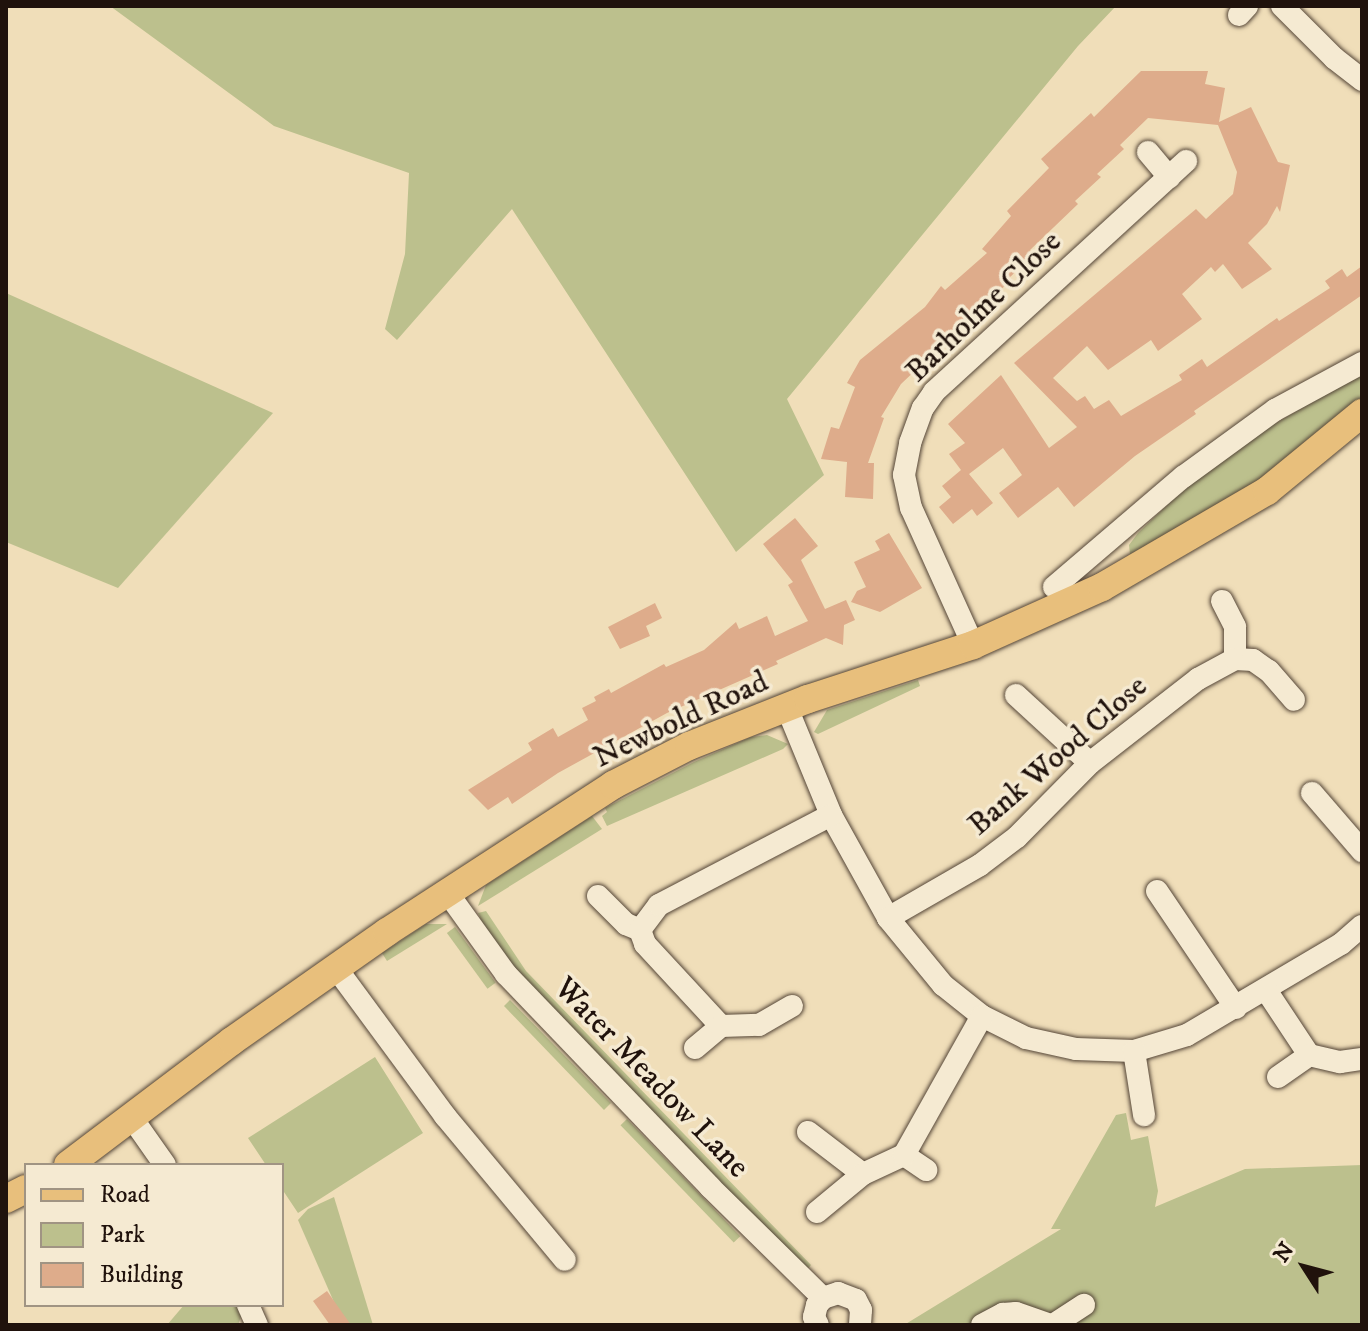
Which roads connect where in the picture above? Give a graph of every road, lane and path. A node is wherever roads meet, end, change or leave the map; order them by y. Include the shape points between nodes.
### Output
1 (1282, 6) edge
2 (1362, 80) edge
3 (1148, 152) dead end
4 (1186, 161) dead end
5 (1169, 177) junction
6 (1362, 363) edge
7 (1362, 413) edge
8 (1105, 546) junction
9 (1124, 574) junction
10 (1054, 587) dead end
11 (1222, 601) dead end
12 (973, 645) junction
13 (1235, 659) junction
14 (1016, 695) dead end
15 (1294, 700) dead end
16 (787, 708) junction
17 (1090, 763) junction
18 (1312, 793) dead end
19 (831, 815) junction
20 (1358, 838) edge
21 (1157, 891) dead end
22 (447, 892) junction
23 (598, 896) dead end
24 (888, 918) junction
25 (1362, 926) edge
26 (640, 930) junction
27 (336, 968) junction
28 (1266, 990) junction
29 (792, 1006) dead end
30 (1236, 1008) junction
31 (982, 1016) junction
32 (721, 1026) junction
33 (695, 1048) dead end
34 (1134, 1051) junction
35 (1309, 1055) junction
36 (1362, 1059) edge
37 (1278, 1077) dead end
38 (1144, 1115) dead end
39 (132, 1118) junction
40 (808, 1132) dead end
41 (904, 1155) junction
42 (71, 1163) edge
43 (164, 1163) edge
44 (926, 1170) dead end
45 (863, 1174) junction
46 (24, 1190) edge
47 (6, 1199) edge
48 (817, 1212) dead end
49 (565, 1260) dead end
50 (823, 1298) junction
51 (1084, 1305) dead end
52 (818, 1325) edge
53 (860, 1325) edge
54 (982, 1325) edge
55 (1052, 1325) edge

1 - 2 street
3 - 5 street
4 - 5 street, Barholme Close
5 - 12 street, Barholme Close via 934,392 923,408 904,475 911,508
6 - 8 street via 1275,410 1183,477
7 - 9 main road, Newbold Road via 1267,491
8 - 9 street
8 - 10 street
9 - 12 main road, Newbold Road
11 - 13 street via 1235,627
12 - 16 main road, Newbold Road
13 - 15 street via 1253,660 1269,671
13 - 17 street, Bank Wood Close via 1198,679
14 - 17 street
16 - 19 street
16 - 22 main road, Newbold Road via 689,746 613,785
17 - 24 street, Bank Wood Close via 1017,837 980,865
18 - 20 street
19 - 24 street
19 - 26 street via 659,905
21 - 30 street
22 - 27 main road, Newbold Road
22 - 50 street, Water Meadow Lane via 506,974
23 - 26 street via 626,924
24 - 31 street via 943,985
25 - 28 street
26 - 32 street via 645,944
27 - 39 main road, Newbold Road
27 - 49 street via 445,1116
28 - 30 street
28 - 35 street
29 - 32 street via 759,1025
30 - 34 street via 1187,1035
31 - 34 street via 1026,1038 1076,1049
31 - 41 street
32 - 33 street
34 - 38 street
35 - 36 street via 1340,1062
35 - 37 street
39 - 42 main road, Newbold Road
39 - 43 street
40 - 45 street
41 - 44 street
41 - 45 street
45 - 48 street
46 - 47 main road
50 - 52 street via 814,1317
50 - 53 street via 838,1293 856,1300
51 - 55 street
54 - 55 street via 1016,1313

